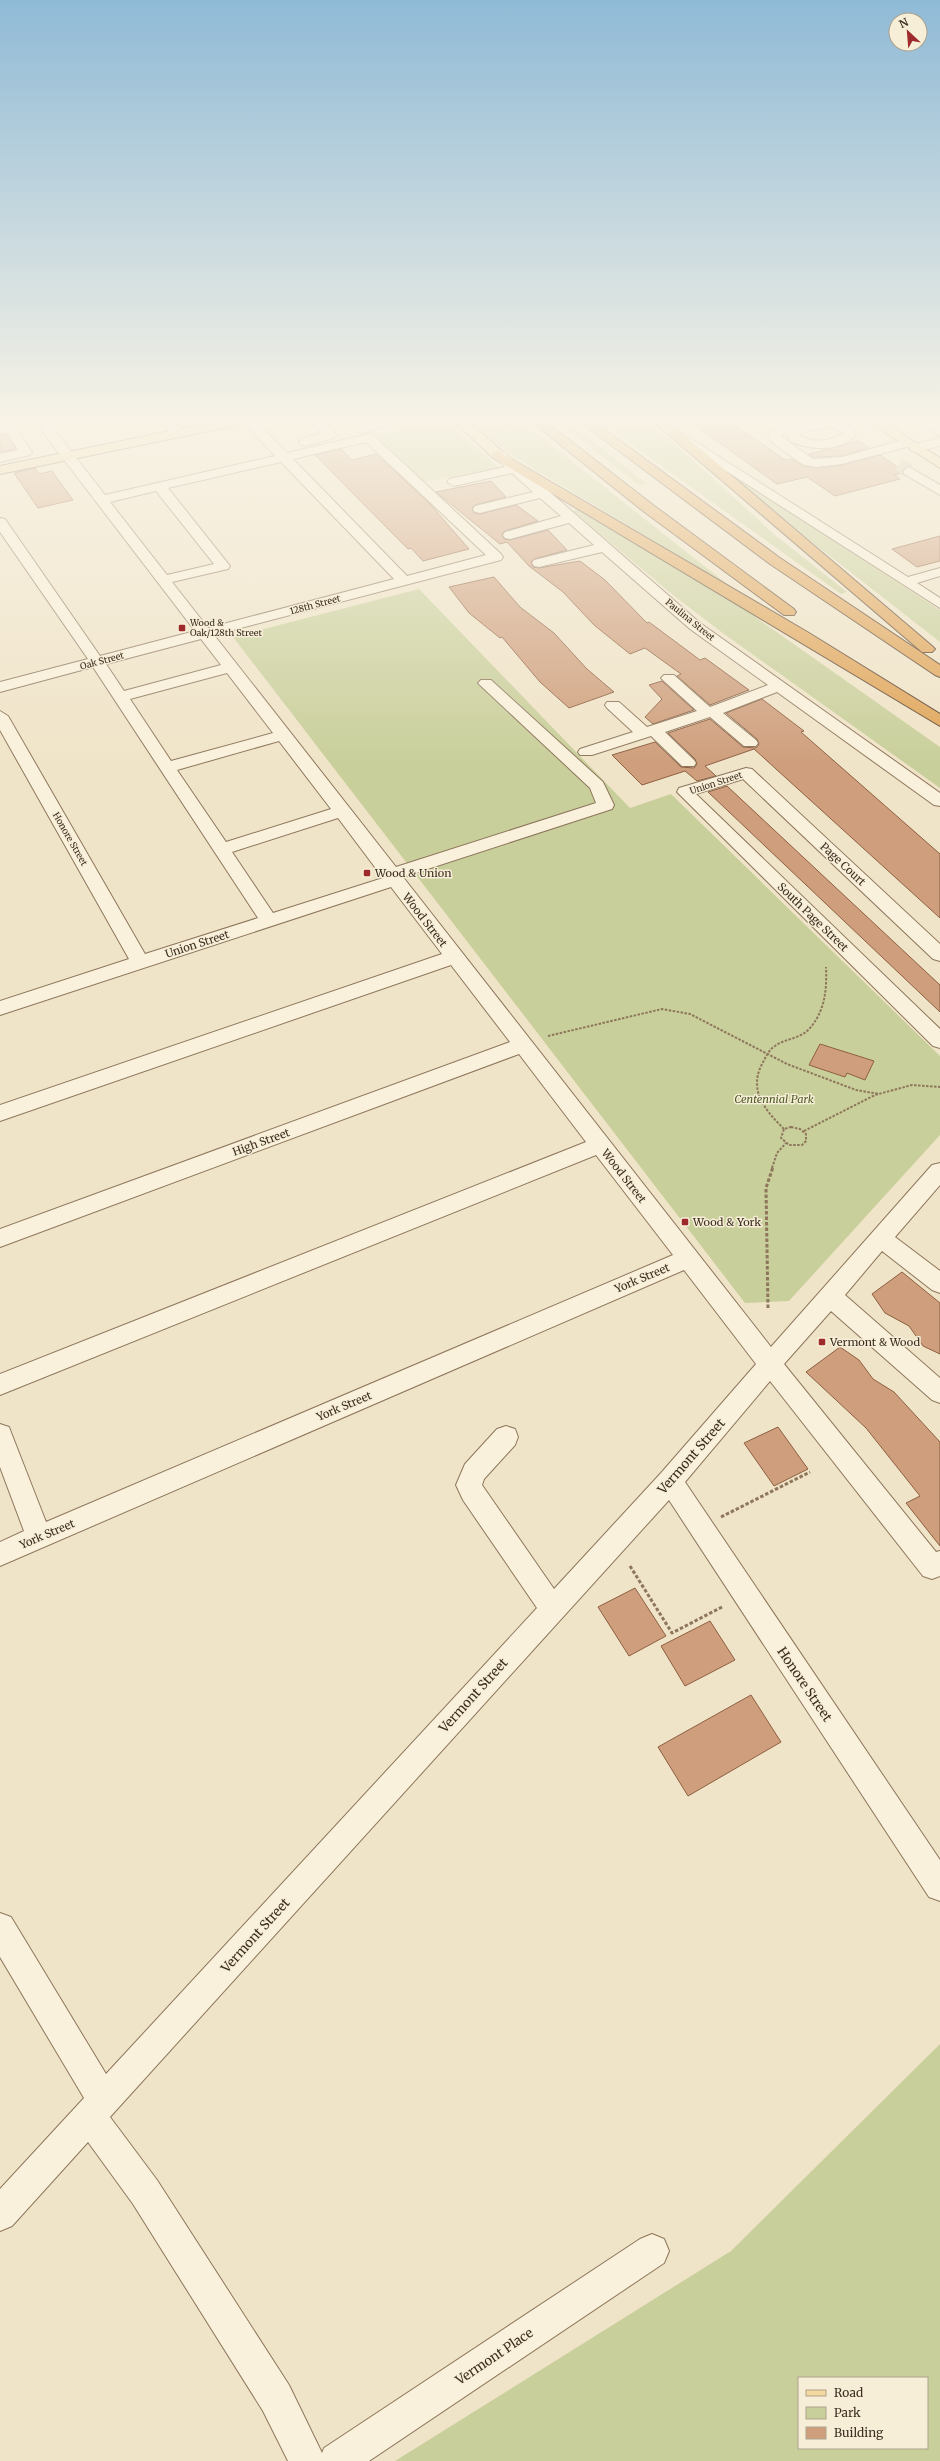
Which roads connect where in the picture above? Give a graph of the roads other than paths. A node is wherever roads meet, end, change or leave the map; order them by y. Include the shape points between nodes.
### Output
1 (8, 533) edge
2 (125, 533) edge
3 (197, 533) edge
4 (357, 533) edge
5 (470, 533) edge
6 (518, 533) edge
7 (588, 533) edge
8 (630, 533) edge
9 (682, 533) edge
10 (736, 533) edge
11 (792, 533) edge
12 (830, 533) edge
13 (510, 535) dead end
14 (605, 547) junction
15 (539, 563) dead end
16 (940, 572) edge
17 (162, 580) junction
18 (404, 581) junction
19 (906, 582) junction
20 (940, 604) edge
21 (204, 634) junction
22 (940, 660) edge
23 (97, 662) junction
24 (230, 667) junction
25 (940, 672) edge
26 (669, 678) dead end
27 (486, 683) dead end
28 (779, 686) junction
29 (0, 687) edge
30 (121, 697) junction
31 (613, 706) dead end
32 (710, 712) junction
33 (0, 716) edge
34 (940, 716) edge
35 (940, 721) edge
36 (650, 732) junction
37 (282, 735) junction
38 (750, 743) dead end
39 (586, 752) dead end
40 (688, 763) dead end
41 (168, 768) junction
42 (746, 773) joint
43 (685, 792) joint
44 (940, 801) edge
45 (342, 812) junction
46 (222, 849) junction
47 (392, 877) junction
48 (269, 920) junction
49 (940, 955) edge
50 (454, 957) junction
51 (140, 962) junction
52 (1, 1005) edge
53 (940, 1041) edge
54 (522, 1045) junction
55 (0, 1112) edge
56 (600, 1145) junction
57 (940, 1171) edge
58 (0, 1238) edge
59 (881, 1238) junction
60 (688, 1258) junction
61 (940, 1284) edge
62 (830, 1296) junction
63 (770, 1364) junction
64 (0, 1385) edge
65 (939, 1390) edge
66 (0, 1435) edge
67 (506, 1437) dead end
68 (670, 1481) junction
69 (39, 1537) junction
70 (0, 1554) edge
71 (940, 1563) edge
72 (552, 1608) junction
73 (940, 1886) edge
74 (0, 1928) edge
75 (96, 2108) junction
76 (0, 2214) edge
77 (652, 2251) dead end
78 (307, 2461) edge
79 (337, 2461) edge

1 - 23 street
2 - 17 street, Wood Street
3 - 17 street via 223,566
4 - 18 street
5 - 18 street, 128th Street via 496,557
6 - 13 street
7 - 14 street, Paulina Street
8 - 35 highway via 804,636
9 - 34 highway via 728,568
10 - 25 highway
11 - 22 highway
12 - 19 street
14 - 15 street
14 - 28 street, Paulina Street via 695,626
16 - 19 street
17 - 21 street, Wood Street
18 - 21 street, 128th Street
19 - 20 street
21 - 23 street, Oak Street
21 - 24 street, Wood Street
23 - 29 street, Oak Street
23 - 30 street
24 - 30 street
24 - 37 street, Wood Street
26 - 32 street
27 - 47 street, Union Street via 597,786 606,805
28 - 32 street
28 - 44 street, Paulina Street
30 - 41 street
31 - 36 street
32 - 36 street
32 - 38 street
33 - 51 street, Honore Street
36 - 39 street
36 - 40 street
37 - 41 street
37 - 45 street, Wood Street
41 - 46 street
42 - 43 street, Union Street
42 - 49 street, Page Court
43 - 53 street, South Page Street
45 - 46 street
45 - 47 street, Wood Street
46 - 48 street
47 - 48 street, Union Street
47 - 50 street, Wood Street
48 - 51 street, Union Street
50 - 54 street, Wood Street
50 - 55 street
51 - 52 street, Union Street
54 - 56 street, Wood Street
54 - 58 street, High Street
56 - 60 street, Wood Street
56 - 64 street
57 - 59 street, Vermont Street
59 - 61 street
59 - 62 street, Vermont Street
60 - 63 street, Wood Street
60 - 69 street, York Street
62 - 63 street, Vermont Street
62 - 65 street
63 - 68 street, Vermont Street
63 - 71 street, Wood Street via 932,1567
66 - 69 street
67 - 72 street via 474,1472 469,1485
68 - 72 street, Vermont Street
68 - 73 street, Honore Street
69 - 70 street, York Street
72 - 75 street, Vermont Street
74 - 75 street
75 - 76 street, Vermont Street
75 - 78 street via 145,2192 276,2398
77 - 79 street, Vermont Place

